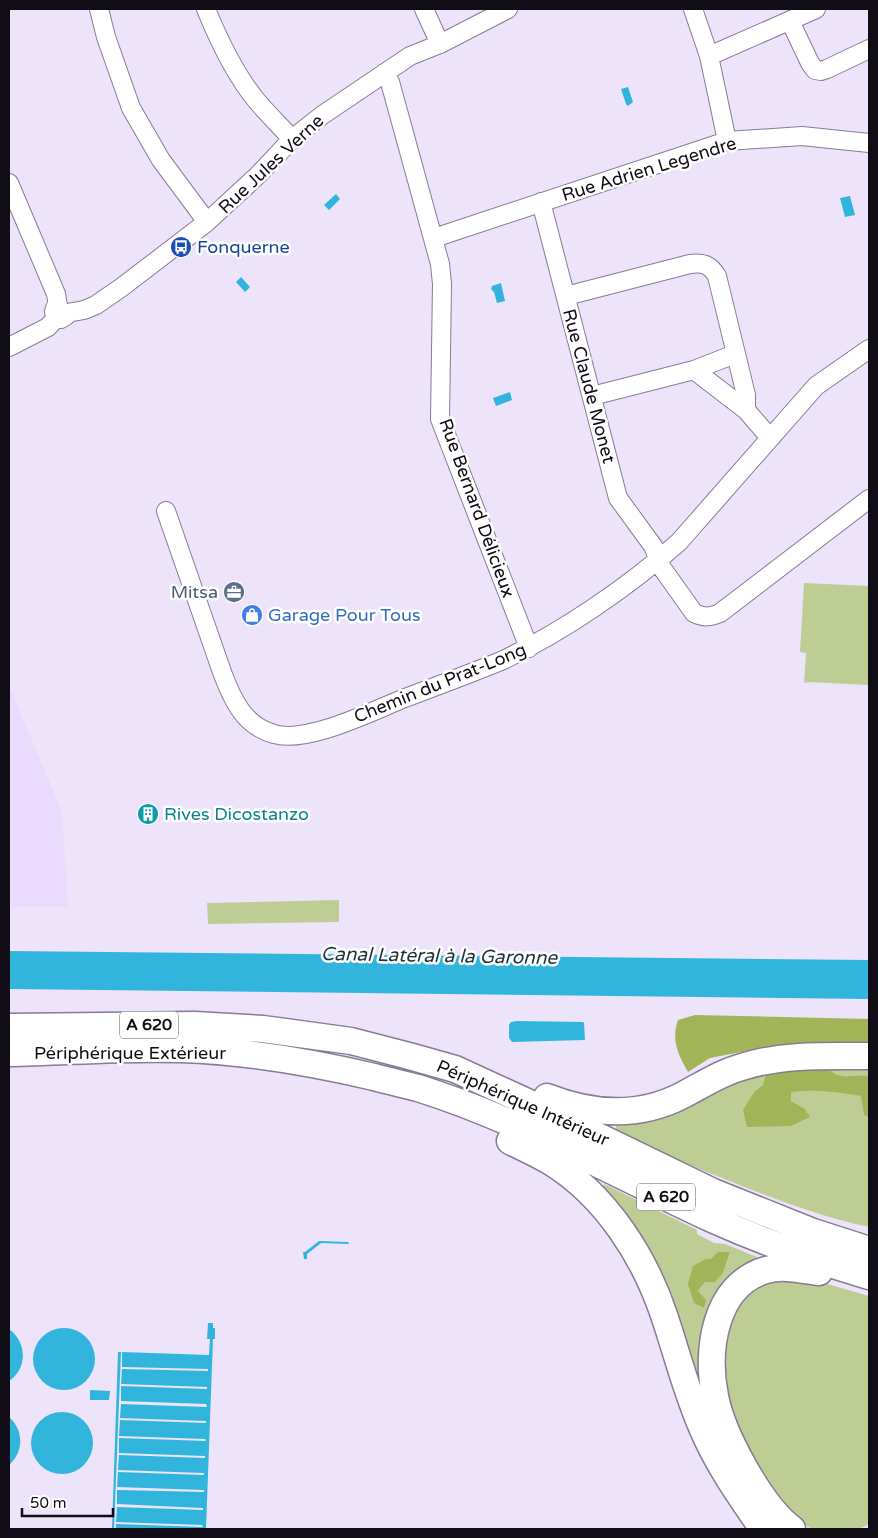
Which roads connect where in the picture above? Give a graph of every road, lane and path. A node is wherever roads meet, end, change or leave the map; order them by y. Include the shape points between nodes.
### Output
1 (99, 9) edge
2 (206, 9) edge
3 (424, 9) edge
4 (508, 9) edge
5 (694, 9) edge
6 (816, 9) edge
7 (790, 21) junction
8 (440, 44) junction
9 (869, 49) edge
10 (709, 56) junction
11 (384, 73) junction
12 (292, 139) junction
13 (728, 141) junction
14 (869, 143) edge
15 (9, 183) edge
16 (541, 202) junction
17 (207, 222) junction
18 (434, 238) junction
19 (566, 296) junction
20 (61, 312) junction
21 (9, 347) edge
22 (869, 348) edge
23 (735, 354) junction
24 (694, 370) junction
25 (592, 396) junction
26 (746, 410) junction
27 (770, 438) junction
28 (869, 499) edge
29 (166, 511) dead end
30 (659, 560) junction
31 (529, 648) junction
32 (9, 1027) edge
33 (9, 1053) edge
34 (869, 1056) edge
35 (454, 1069) junction
36 (467, 1106) junction
37 (869, 1250) edge
38 (869, 1277) edge
39 (762, 1529) edge
40 (792, 1529) edge

1 - 17 street via 131,108 162,160
2 - 12 street via 231,63 255,99
3 - 8 street
4 - 8 street, Rue Jules Verne
5 - 10 street
6 - 7 street
7 - 9 street via 815,70 827,69
7 - 10 street
8 - 11 street, Rue Jules Verne via 410,56
10 - 13 street
11 - 12 street, Rue Jules Verne
11 - 18 street, Rue Bernard Délicieux via 390,82
12 - 17 street, Rue Jules Verne
13 - 14 street, Rue Adrien Legendre via 802,136
13 - 16 street, Rue Adrien Legendre
15 - 20 street
16 - 18 street, Rue Adrien Legendre
16 - 19 street, Rue Claude Monet
17 - 20 street, Rue Jules Verne via 109,296 84,310
18 - 31 street, Rue Bernard Délicieux via 442,284 440,419
19 - 23 street via 701,262 711,267 717,276
19 - 25 street, Rue Claude Monet
20 - 21 street via 48,327
22 - 27 street, Chemin du Prat-Long via 816,386
23 - 24 street
23 - 26 street via 746,395
24 - 25 street
24 - 26 street
25 - 30 street, Rue Claude Monet via 618,498 653,546
26 - 27 street
27 - 30 street, Chemin du Prat-Long via 679,542
28 - 30 street, Rue Claude Monet via 711,617 694,613
29 - 31 street, Chemin du Prat-Long via 231,696 249,720 272,734 293,736 327,729
30 - 31 street, Chemin du Prat-Long
32 - 35 highway, Périphérique Intérieur / A 620 via 195,1025 263,1029 351,1042
33 - 36 highway, Périphérique Extérieur / A 620 via 179,1049 282,1058 417,1088
34 - 35 highway via 765,1061 726,1072 660,1105 614,1112 574,1106 504,1079
35 - 37 highway, Périphérique Intérieur / A 620 via 713,1192 813,1232
36 - 38 highway, Périphérique Extérieur / A 620 via 510,1122 749,1235
36 - 39 highway via 506,1139 551,1162 571,1177 622,1231 653,1287 701,1427
38 - 40 highway via 791,1268 766,1270 736,1288 718,1319 712,1369 722,1420 759,1491 775,1515

